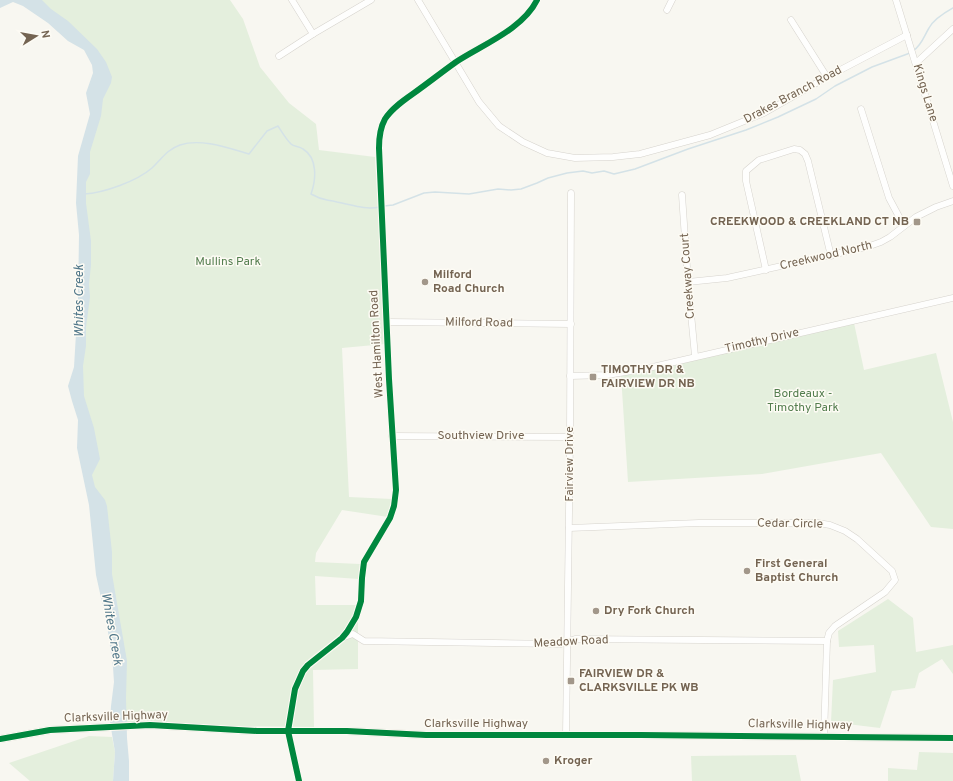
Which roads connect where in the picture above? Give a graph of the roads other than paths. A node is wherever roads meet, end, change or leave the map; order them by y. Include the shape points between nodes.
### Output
1 (292, 0) edge
2 (371, 0) edge
3 (418, 0) edge
4 (537, 0) edge
5 (672, 0) edge
6 (896, 0) edge
7 (667, 10) dead end
8 (791, 20) dead end
9 (953, 29) edge
10 (313, 34) junction
11 (907, 35) junction
12 (279, 56) dead end
13 (456, 62) junction
14 (916, 63) junction
15 (827, 77) junction
16 (862, 109) dead end
17 (953, 186) edge
18 (571, 193) dead end
19 (682, 195) dead end
20 (953, 201) edge
21 (904, 226) junction
22 (831, 256) junction
23 (766, 270) junction
24 (688, 282) junction
25 (953, 298) edge
26 (387, 322) junction
27 (571, 324) junction
28 (695, 356) junction
29 (570, 376) junction
30 (392, 436) junction
31 (570, 437) junction
32 (570, 528) junction
33 (342, 638) junction
34 (827, 641) junction
35 (566, 643) junction
36 (288, 731) junction
37 (566, 735) junction
38 (824, 737) junction
39 (953, 738) edge
40 (0, 739) edge
41 (299, 781) edge

1 - 10 street
2 - 10 street
3 - 13 street, Drakes Branch Road
4 - 13 street, West Hamilton Road via 525,16 512,27
5 - 7 street
6 - 11 street, Kings Lane
8 - 15 street
9 - 14 street
10 - 12 street
11 - 14 street, Kings Lane
11 - 15 street, Drakes Branch Road
13 - 15 street, Drakes Branch Road via 479,102 499,126 523,142 547,153 575,158 613,158 640,154 710,135 764,112
13 - 26 street, West Hamilton Road via 402,102 385,119 381,129 379,143
14 - 17 street, Kings Lane
16 - 21 street via 889,198
18 - 27 street, Fairview Drive
19 - 24 street, Creekway Court
20 - 21 street, Creekwood North via 936,207
21 - 22 street, Creekwood North via 881,242
22 - 23 street, Creekwood North
22 - 23 street via 808,160 800,150 794,149 760,160 746,171 746,182
23 - 24 street, Creekwood North
24 - 28 street, Creekway Court
25 - 28 street, Timothy Drive
26 - 27 street, Milford Road
26 - 30 street, West Hamilton Road
27 - 29 street, Fairview Drive
28 - 29 street, Timothy Drive via 644,369
29 - 31 street, Fairview Drive
30 - 31 street, Southview Drive
30 - 33 street, West Hamilton Road via 396,490 394,506 390,518 364,562 361,601 356,618
31 - 32 street, Fairview Drive
32 - 34 street, Cedar Circle via 699,523 818,523 845,531 892,572 895,580 885,592 835,626
32 - 35 street, Fairview Drive
33 - 35 street, Meadow Road via 353,634 364,641
33 - 36 street, West Hamilton Road via 303,671 295,689
34 - 35 street, Meadow Road via 575,639
34 - 38 street, Cedar Circle
35 - 37 street, Fairview Drive
36 - 37 main road, Clarksville Highway via 426,735
36 - 40 main road, Clarksville Highway via 150,725 40,731
36 - 41 street
37 - 38 main road, Clarksville Highway
38 - 39 main road, Clarksville Highway

